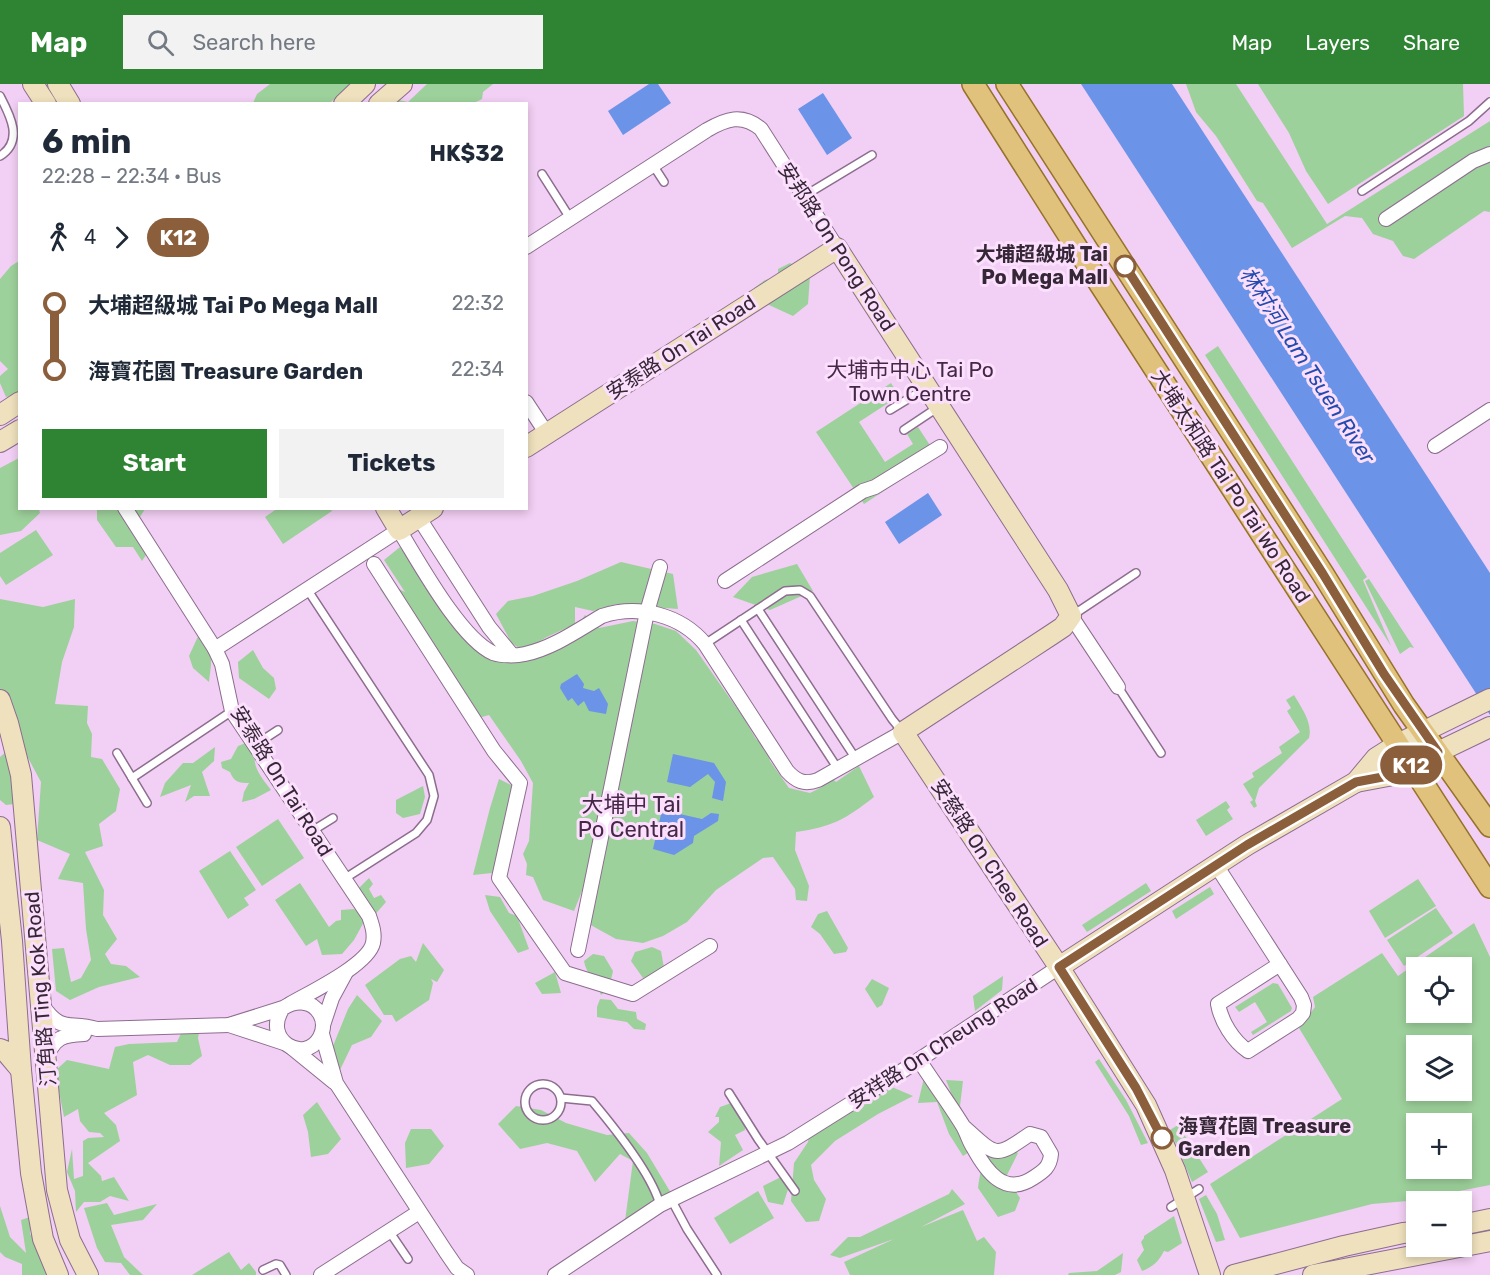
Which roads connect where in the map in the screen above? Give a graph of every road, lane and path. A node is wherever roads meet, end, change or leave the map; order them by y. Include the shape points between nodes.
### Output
1 (33, 84) edge
2 (58, 84) edge
3 (365, 84) edge
4 (402, 84) edge
5 (973, 84) edge
6 (1007, 84) edge
7 (0, 96) edge
8 (45, 102) edge
9 (69, 102) edge
10 (346, 102) edge
11 (382, 102) edge
12 (1490, 102) edge
13 (1490, 154) edge
14 (872, 155) dead end
15 (0, 156) edge
16 (653, 165) junction
17 (542, 174) dead end
18 (664, 182) dead end
19 (1362, 191) dead end
20 (804, 196) junction
21 (570, 218) junction
22 (1386, 219) dead end
23 (528, 246) edge
24 (837, 248) junction
25 (927, 387) junction
26 (18, 403) edge
27 (528, 405) edge
28 (940, 406) junction
29 (890, 410) dead end
30 (1490, 410) edge
31 (0, 415) edge
32 (904, 430) dead end
33 (18, 431) edge
34 (547, 434) junction
35 (0, 442) edge
36 (528, 446) edge
37 (1435, 446) dead end
38 (939, 447) dead end
39 (126, 510) edge
40 (387, 510) edge
41 (421, 512) edge
42 (399, 530) junction
43 (374, 564) dead end
44 (660, 567) dead end
45 (1136, 573) dead end
46 (725, 581) dead end
47 (307, 589) junction
48 (758, 609) junction
49 (647, 612) junction
50 (1071, 616) junction
51 (741, 620) junction
52 (705, 644) junction
53 (215, 649) junction
54 (512, 655) junction
55 (1118, 687) joint
56 (1490, 699) edge
57 (0, 700) edge
58 (232, 711) junction
59 (1490, 727) edge
60 (278, 730) dead end
61 (1423, 731) junction
62 (903, 732) junction
63 (255, 744) junction
64 (1398, 744) junction
65 (1438, 752) junction
66 (117, 753) dead end
67 (1161, 753) dead end
68 (856, 759) junction
69 (1411, 765) junction
70 (838, 769) junction
71 (132, 778) junction
72 (1356, 782) junction
73 (147, 803) dead end
74 (333, 818) dead end
75 (1490, 826) edge
76 (0, 827) edge
77 (312, 831) junction
78 (1216, 865) junction
79 (344, 879) junction
80 (1490, 887) edge
81 (710, 946) dead end
82 (578, 950) dead end
83 (1280, 964) junction
84 (1059, 967) junction
85 (346, 972) junction
86 (41, 1004) junction
87 (16, 1006) junction
88 (287, 1006) junction
89 (0, 1024) edge
90 (229, 1025) junction
91 (97, 1029) junction
92 (322, 1030) junction
93 (287, 1045) junction
94 (0, 1049) edge
95 (45, 1060) junction
96 (919, 1060) junction
97 (21, 1070) junction
98 (336, 1083) junction
99 (729, 1093) dead end
100 (561, 1098) junction
101 (965, 1128) junction
102 (768, 1152) junction
103 (795, 1191) dead end
104 (666, 1203) junction
105 (419, 1212) junction
106 (1490, 1219) edge
107 (1472, 1223) edge
108 (389, 1231) junction
109 (1406, 1234) edge
110 (1490, 1241) edge
111 (408, 1259) dead end
112 (263, 1270) dead end
113 (1367, 1270) edge
114 (58, 1275) edge
115 (88, 1275) edge
116 (286, 1275) edge
117 (321, 1275) edge
118 (467, 1275) edge
119 (555, 1275) edge
120 (717, 1275) edge
121 (1210, 1275) edge
122 (1234, 1275) edge
123 (1313, 1275) edge

1 - 8 street
2 - 9 street
3 - 10 street
4 - 11 street
5 - 64 main road, 大埔太和路 Tai Po Tai Wo Road
6 - 61 main road, 大埔太和路 Tai Po Tai Wo Road
7 - 15 lane via 14,135
12 - 19 lane via 1469,122
13 - 22 street via 1473,161
14 - 20 lane
16 - 18 lane
16 - 20 street, 安邦路 On Pong Road via 719,123 741,119 761,129
16 - 21 street, 安邦路 On Pong Road
17 - 21 lane
20 - 24 street, 安邦路 On Pong Road
21 - 23 street, 安邦路 On Pong Road
24 - 25 street, 安邦路 On Pong Road
24 - 34 street, 安泰路 On Tai Road
25 - 28 street, 安邦路 On Pong Road
25 - 29 lane
26 - 31 street
27 - 34 street
28 - 32 lane
28 - 50 street, 安邦路 On Pong Road
30 - 37 street
33 - 35 street
34 - 36 street, 安泰路 On Tai Road
38 - 46 street via 863,491
39 - 53 street, 安泰路 On Tai Road
40 - 42 street
41 - 42 street
41 - 54 street via 489,627
42 - 47 street
42 - 54 street via 468,633 495,654
43 - 81 street via 494,751 520,783 499,879 565,973 633,994
44 - 49 street
45 - 50 lane
47 - 53 street
47 - 79 lane via 429,775 434,796 427,820 416,833
48 - 51 lane
48 - 62 lane via 790,590 810,596
48 - 68 lane
49 - 52 street via 681,623
49 - 54 street via 612,613 550,646
49 - 82 street
50 - 55 street, 安邦路 On Pong Road
50 - 62 street via 1063,627
51 - 52 lane
51 - 70 lane
52 - 70 street via 791,775 809,783
53 - 58 street, 安泰路 On Tai Road
55 - 67 lane
56 - 61 street, 安祥路 On Cheung Road
57 - 86 street, 汀角路 Ting Kok Road via 21,776
58 - 63 street, 安泰路 On Tai Road
58 - 71 lane
59 - 65 street, 安祥路 On Cheung Road
60 - 63 lane
61 - 64 street, 安祥路 On Cheung Road
61 - 65 main road, 大埔太和路 Tai Po Tai Wo Road
62 - 68 street
62 - 84 street, 安慈路 On Chee Road
63 - 77 street, 安泰路 On Tai Road
64 - 69 main road, 大埔太和路 Tai Po Tai Wo Road
64 - 72 street, 安祥路 On Cheung Road via 1376,758
65 - 69 street, 安祥路 On Cheung Road
65 - 75 main road, 大埔太和路 Tai Po Tai Wo Road
66 - 71 lane
68 - 70 street
69 - 72 street, 安祥路 On Cheung Road via 1388,776
69 - 80 main road, 大埔太和路 Tai Po Tai Wo Road
71 - 73 lane
72 - 78 street, 安祥路 On Cheung Road
74 - 77 lane
76 - 87 street, 汀角路 Ting Kok Road
77 - 79 street, 安泰路 On Tai Road
78 - 83 street
78 - 84 street, 安祥路 On Cheung Road
79 - 85 street, 安泰路 On Tai Road via 374,928 373,945
83 - 83 street via 1301,997 1303,1013 1248,1051 1232,1035 1218,1004
84 - 96 street, 安祥路 On Cheung Road
84 - 121 street, 安慈路 On Chee Road via 1146,1105 1185,1198
85 - 88 street, 安泰路 On Tai Road
85 - 92 street, 安泰路 On Tai Road
86 - 91 street via 59,1023
86 - 95 street, 汀角路 Ting Kok Road
87 - 89 street
87 - 97 street, 汀角路 Ting Kok Road
88 - 90 street
88 - 92 street via 297,1002 312,1006 322,1018
88 - 93 street via 277,1022 279,1037
90 - 91 street
90 - 93 street
91 - 95 street via 62,1037 50,1048
92 - 93 street via 312,1046 297,1049
92 - 98 street
93 - 98 street
94 - 97 street
95 - 115 street, 汀角路 Ting Kok Road via 57,1190 70,1240
96 - 101 street
96 - 102 street, 安祥路 On Cheung Road
97 - 114 street, 汀角路 Ting Kok Road via 38,1219
98 - 105 street
99 - 102 lane
100 - 100 lane via 559,1110 545,1120 534,1117 525,1103 532,1087 544,1084 555,1088
100 - 104 lane via 592,1101 614,1126
101 - 101 street via 992,1151 1004,1152 1030,1134 1041,1137 1052,1154 1050,1163 1025,1183 1008,1186 992,1176 972,1147
102 - 103 lane
102 - 104 street, 安祥路 On Cheung Road
104 - 119 street, 安祥路 On Cheung Road
104 - 120 lane
105 - 108 street
105 - 118 street via 457,1268
106 - 107 street
108 - 111 lane
108 - 117 street
109 - 122 street
110 - 113 street
112 - 116 lane via 276,1264
113 - 123 street

